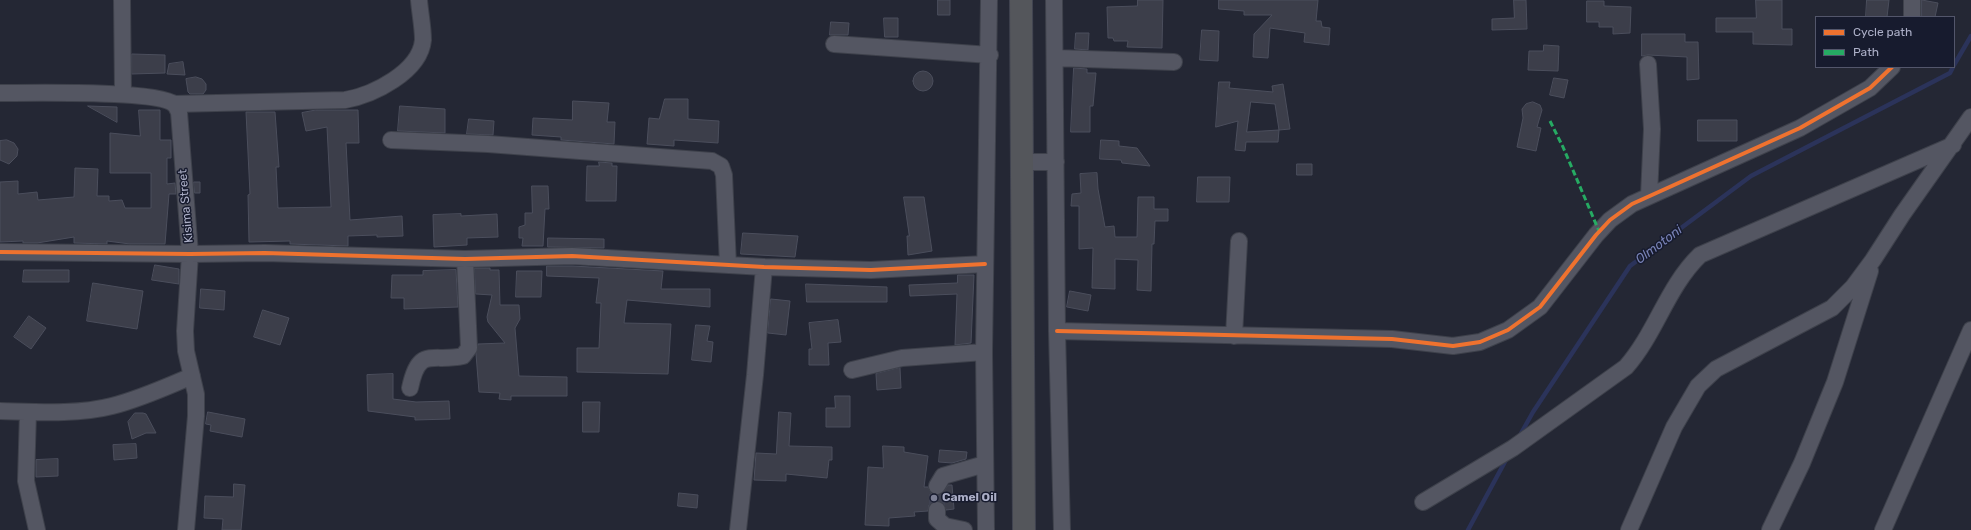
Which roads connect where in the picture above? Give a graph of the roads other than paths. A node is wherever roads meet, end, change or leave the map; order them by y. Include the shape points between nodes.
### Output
1 (122, 0) edge
2 (419, 0) edge
3 (989, 0) edge
4 (1021, 0) edge
5 (1054, 0) edge
6 (1912, 0) edge
7 (1912, 16) edge
8 (834, 44) dead end
9 (990, 55) junction
10 (1055, 58) junction
11 (1174, 62) dead end
12 (1648, 64) dead end
13 (1891, 68) edge
14 (0, 93) edge
15 (123, 94) junction
16 (174, 104) junction
17 (1971, 117) edge
18 (391, 140) dead end
19 (1953, 145) junction
20 (1022, 162) junction
21 (1056, 162) junction
22 (1650, 196) junction
23 (1239, 241) dead end
24 (0, 252) edge
25 (190, 254) junction
26 (465, 259) junction
27 (1873, 260) junction
28 (986, 264) junction
29 (728, 265) junction
30 (764, 267) junction
31 (1971, 330) edge
32 (1057, 331) junction
33 (1234, 336) junction
34 (984, 352) junction
35 (852, 370) dead end
36 (192, 376) junction
37 (410, 388) dead end
38 (0, 411) edge
39 (28, 412) junction
40 (985, 464) junction
41 (937, 486) dead end
42 (1423, 502) dead end
43 (937, 510) tunnel mouth
44 (37, 530) edge
45 (186, 530) edge
46 (738, 530) edge
47 (964, 530) edge
48 (986, 530) edge
49 (1024, 530) edge
50 (1062, 530) edge
51 (1629, 530) edge
52 (1770, 530) edge
53 (1883, 530) edge

1 - 15 street
2 - 16 street via 423,40 414,61 404,72 362,97 345,100
3 - 9 street
4 - 20 highway
5 - 10 street
6 - 7 street
8 - 9 street
9 - 28 street
10 - 11 street
10 - 21 street
12 - 22 street via 1652,129
13 - 22 street via 1870,88 1800,128
14 - 15 street
15 - 16 street
16 - 25 street, Kisima Street via 180,119
17 - 19 street
18 - 29 street via 503,145 712,162 720,166 724,175
19 - 27 street
19 - 42 street via 1700,255 1686,269 1638,353 1626,367 1513,448
20 - 21 street
20 - 49 highway
21 - 32 street
22 - 33 street via 1632,204 1610,220 1540,307 1508,330 1480,342 1453,346 1392,339
23 - 33 street
24 - 25 street
25 - 26 street via 265,253
25 - 36 street, Kisima Street via 185,331 186,351
26 - 29 street via 572,256
26 - 37 street via 469,348 463,356 432,357 421,362 414,372
27 - 51 street via 1853,287 1832,308 1716,369 1698,386 1674,426
27 - 52 street via 1835,382 1802,463
28 - 30 street via 871,270
28 - 34 street
29 - 30 street
30 - 46 street
31 - 53 street
32 - 33 street
32 - 50 street
34 - 35 street via 902,358
34 - 40 street
36 - 39 street via 112,406 71,411
36 - 45 street, Kisima Street via 196,394 196,416
38 - 39 street
39 - 44 street via 26,481
40 - 41 street via 943,476
40 - 48 street
43 - 47 street via 937,519 945,526

